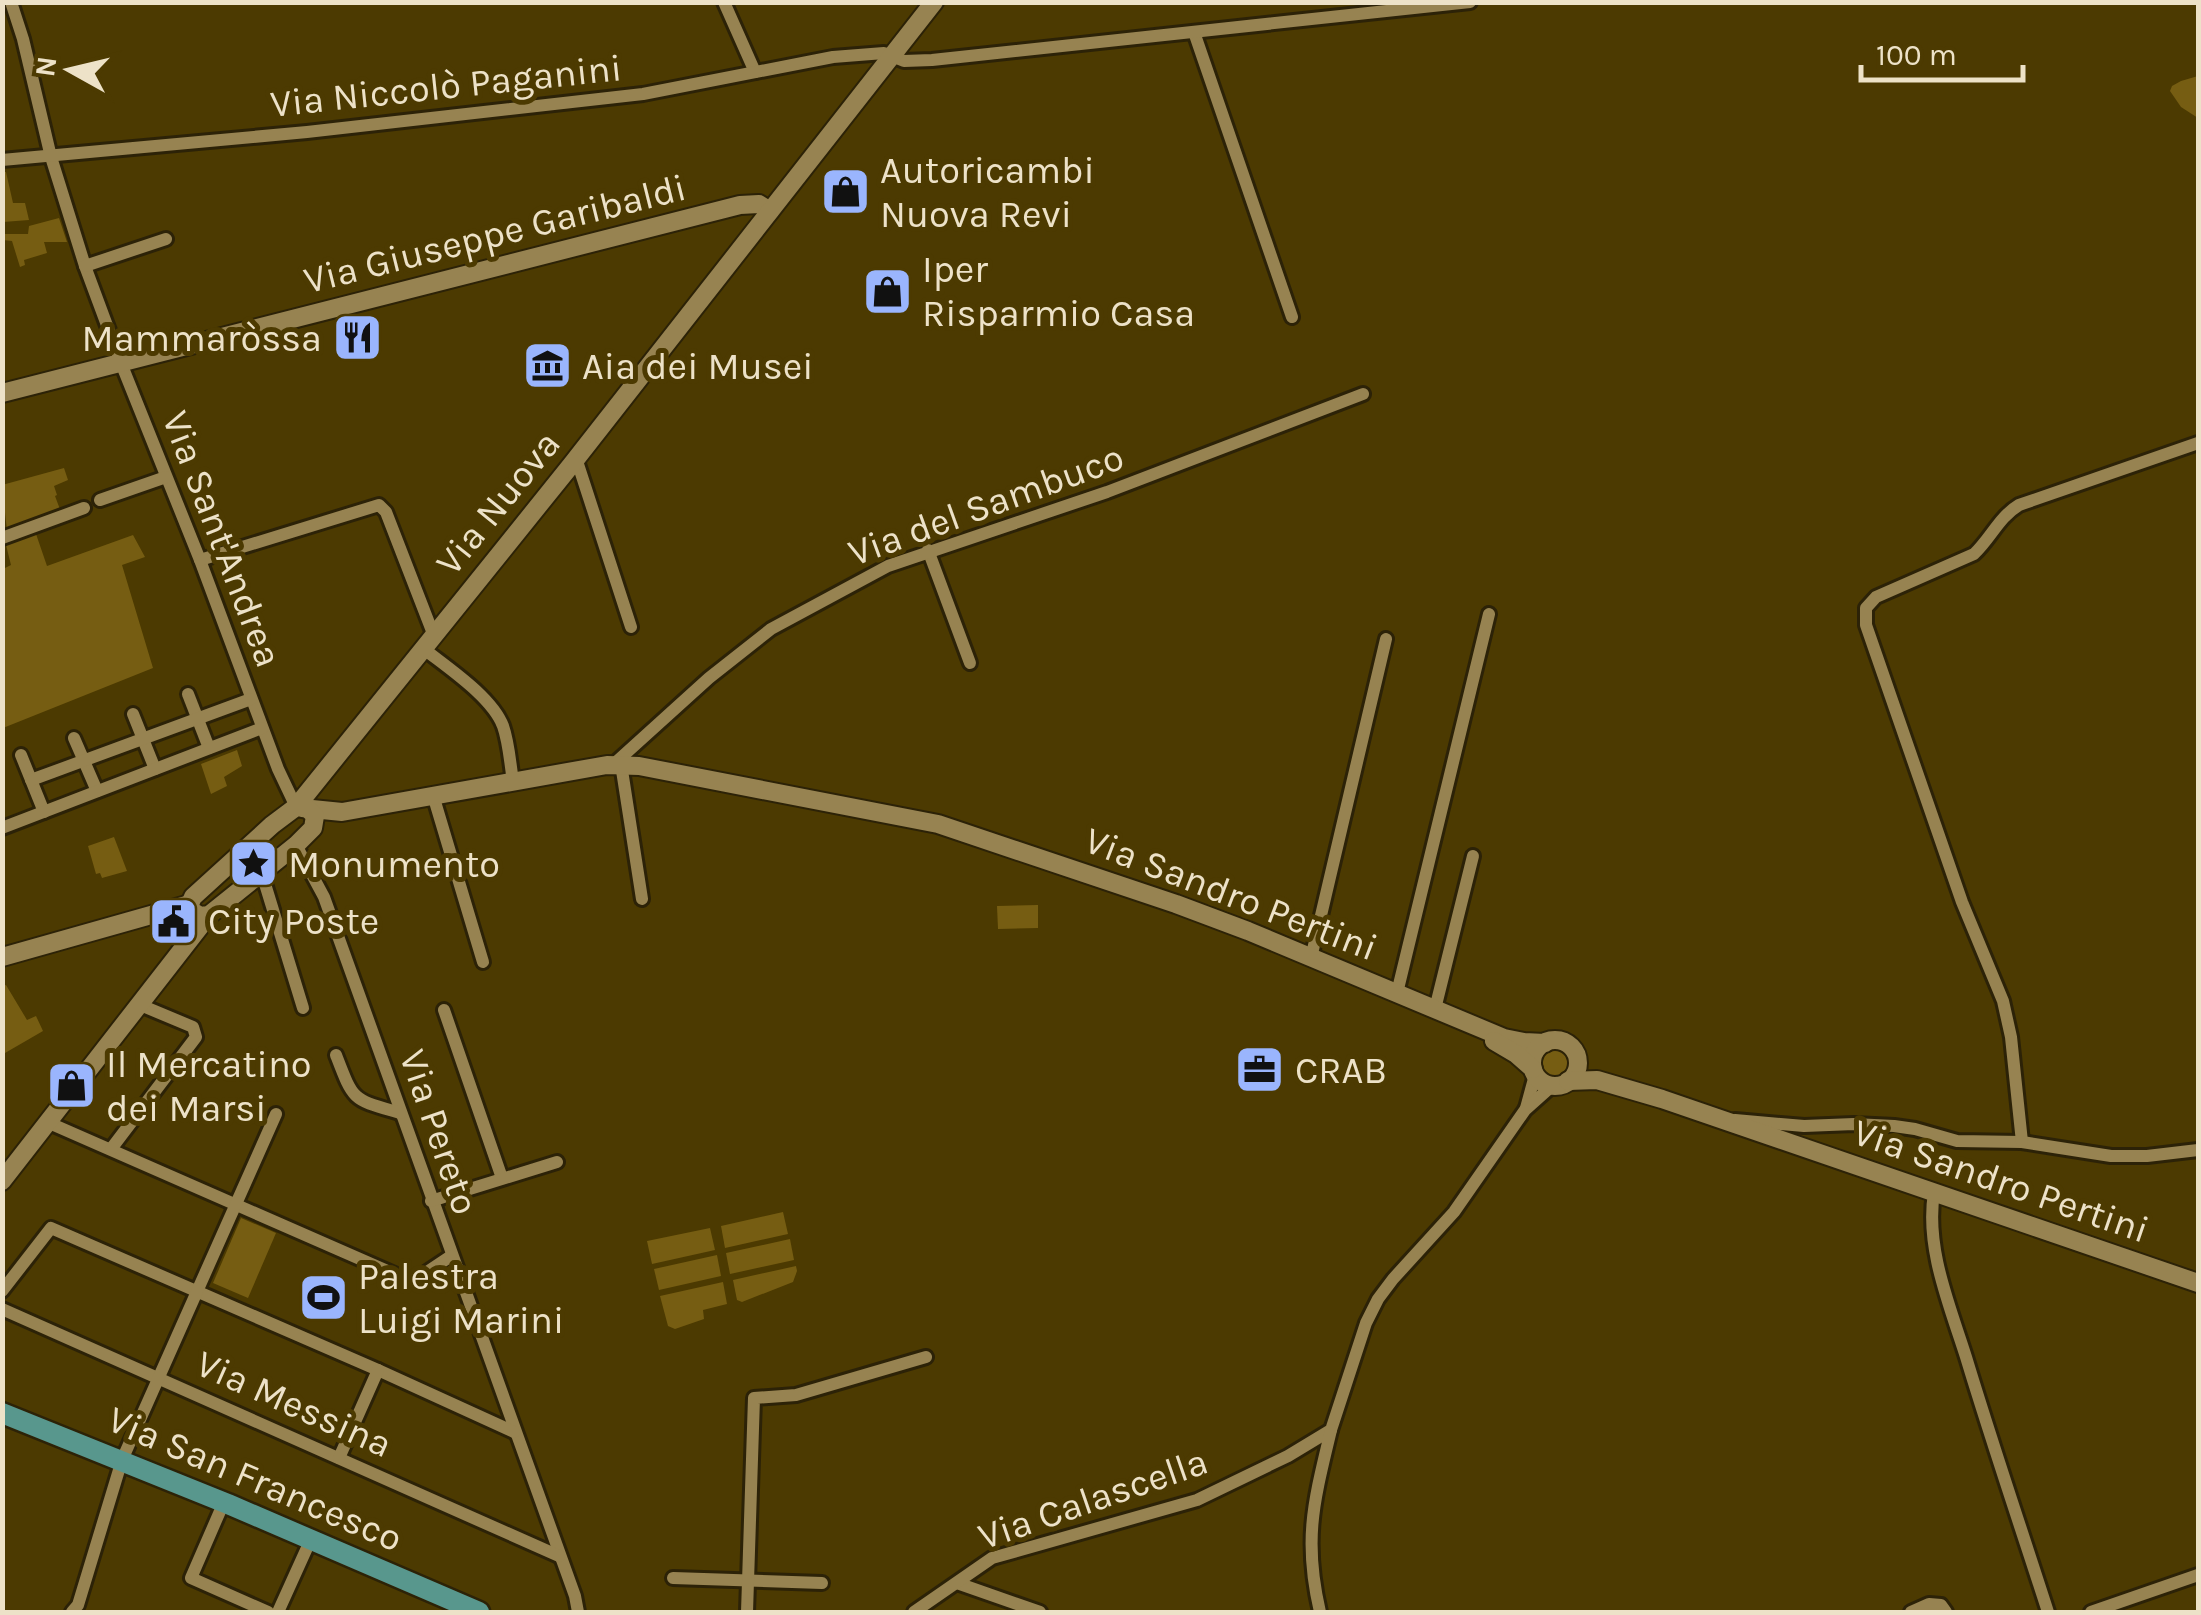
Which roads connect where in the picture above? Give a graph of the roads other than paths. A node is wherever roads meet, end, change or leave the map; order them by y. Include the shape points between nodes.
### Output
1 (11, 2) edge
2 (724, 2) edge
3 (934, 2) edge
4 (1470, 2) edge
5 (1194, 32) junction
6 (892, 55) junction
7 (755, 72) junction
8 (51, 157) junction
9 (2, 160) edge
10 (770, 211) junction
11 (166, 238) dead end
12 (85, 266) junction
13 (1292, 316) dead end
14 (121, 363) junction
15 (2, 393) edge
16 (1363, 394) dead end
17 (2198, 443) edge
18 (576, 458) junction
19 (166, 477) junction
20 (100, 500) dead end
21 (84, 508) dead end
22 (2, 538) edge
23 (928, 550) junction
24 (200, 560) junction
25 (1489, 614) dead end
26 (631, 627) dead end
27 (1386, 639) dead end
28 (429, 642) junction
29 (970, 664) dead end
30 (188, 694) dead end
31 (252, 699) junction
32 (134, 714) dead end
33 (198, 719) junction
34 (262, 728) junction
35 (74, 738) dead end
36 (142, 739) junction
37 (209, 748) junction
38 (21, 755) dead end
39 (85, 760) junction
40 (618, 764) junction
41 (154, 769) junction
42 (31, 780) junction
43 (513, 781) junction
44 (97, 791) junction
45 (433, 795) junction
46 (302, 808) junction
47 (44, 812) junction
48 (342, 812) junction
49 (890, 816) junction
50 (2, 828) edge
51 (303, 838) junction
52 (1472, 856) dead end
53 (262, 874) junction
54 (642, 900) dead end
55 (190, 904) junction
56 (209, 915) junction
57 (2, 957) edge
58 (1312, 958) junction
59 (483, 962) dead end
60 (1398, 993) junction
61 (138, 1004) junction
62 (304, 1008) dead end
63 (1436, 1009) junction
64 (444, 1010) dead end
65 (1545, 1042) junction
66 (336, 1055) dead end
67 (1577, 1058) junction
68 (1534, 1072) junction
69 (1560, 1084) junction
70 (1612, 1084) junction
71 (1525, 1110) junction
72 (400, 1113) junction
73 (276, 1114) dead end
74 (1722, 1119) junction
75 (47, 1122) junction
76 (2022, 1142) junction
77 (111, 1149) junction
78 (2198, 1150) edge
79 (556, 1162) dead end
80 (502, 1178) junction
81 (2, 1182) edge
82 (1934, 1193) junction
83 (432, 1201) junction
84 (235, 1204) junction
85 (451, 1256) junction
86 (2198, 1283) edge
87 (2, 1291) edge
88 (197, 1291) junction
89 (2, 1309) edge
90 (926, 1357) dead end
91 (378, 1370) junction
92 (160, 1377) junction
93 (2, 1413) edge
94 (1331, 1430) junction
95 (514, 1432) junction
96 (339, 1458) junction
97 (122, 1460) junction
98 (224, 1502) junction
99 (311, 1539) junction
100 (559, 1556) junction
101 (2198, 1575) edge
102 (673, 1578) dead end
103 (748, 1582) junction
104 (822, 1582) dead end
105 (957, 1583) junction
106 (440, 1605) edge
107 (72, 1612) edge
108 (268, 1612) edge
109 (278, 1612) edge
110 (478, 1612) edge
111 (578, 1612) edge
112 (748, 1612) edge
113 (914, 1612) edge
114 (1040, 1612) edge
115 (1320, 1612) edge
116 (1910, 1612) edge
117 (1946, 1612) edge
118 (2048, 1612) edge
119 (2091, 1612) edge

1 - 8 street, Via Sant'Andrea
2 - 7 street
3 - 6 main road, Via Nuova
4 - 5 street, Via Niccolò Paganini
5 - 6 street, Via Niccolò Paganini via 932,60
5 - 13 street
6 - 7 street, Via Niccolò Paganini via 833,57
6 - 10 main road, Via Nuova
7 - 8 street, Via Niccolò Paganini via 631,96
8 - 9 street, Via Niccolò Paganini
8 - 12 street, Via Sant'Andrea
10 - 14 main road, Via Giuseppe Garibaldi via 740,205
10 - 18 main road, Via Nuova
11 - 12 street
12 - 14 street, Via Sant'Andrea
14 - 15 main road, Via Giuseppe Garibaldi
14 - 19 street, Via Sant'Andrea
16 - 23 street, Via del Sambuco via 1116,488
17 - 76 street via 2019,505 1971,556 1876,597 1865,611 1962,902 2003,1001
18 - 26 street
18 - 28 main road, Via Nuova
19 - 20 street
19 - 24 street, Via Sant'Andrea
21 - 22 street
23 - 29 street
23 - 40 street, Via del Sambuco via 776,626
24 - 28 street via 381,506
24 - 31 street, Via Sant'Andrea
25 - 60 street
27 - 58 street
28 - 43 street via 497,714
28 - 46 main road, Via Nuova
30 - 33 street
31 - 33 street
31 - 34 street, Via Sant'Andrea
32 - 36 street
33 - 36 street
33 - 37 street
34 - 37 street
34 - 46 street, Via Sant'Andrea
35 - 39 street
36 - 39 street
36 - 41 street
37 - 41 street
38 - 42 street
39 - 42 street
39 - 44 street
40 - 43 main road, Via Sandro Pertini
40 - 49 main road, Via Sandro Pertini
40 - 54 street
41 - 44 street
42 - 47 street
43 - 45 main road, Via Sandro Pertini
44 - 47 street
45 - 48 main road, Via Sandro Pertini
45 - 59 street
46 - 48 main road
46 - 51 main road via 315,819
46 - 55 main road, Via Nuova via 280,819
47 - 50 street
48 - 51 main road
49 - 58 main road, Via Sandro Pertini via 938,824 1107,879
49 - 68 main road, Via Sandro Pertini via 1173,914 1496,1042
51 - 53 main road
51 - 72 street, Via Pereto
52 - 63 street
53 - 56 main road
53 - 62 street
55 - 56 main road via 194,914
55 - 57 main road
56 - 61 main road
58 - 60 main road, Via Sandro Pertini
60 - 63 main road, Via Sandro Pertini
61 - 75 main road
61 - 77 street via 193,1027 196,1037
63 - 65 main road, Via Sandro Pertini via 1504,1038
64 - 80 street
65 - 67 main road, Via Sandro Pertini via 1563,1042
65 - 68 main road via 1534,1054
66 - 72 street via 356,1096
67 - 69 main road via 1576,1071
67 - 70 main road, Via Sandro Pertini
68 - 69 main road, Via Sandro Pertini via 1541,1081
68 - 71 street
69 - 70 main road, Via Sandro Pertini
69 - 71 street
70 - 74 main road, Via Sandro Pertini
71 - 94 street via 1454,1212 1378,1299
72 - 83 street, Via Pereto
73 - 84 street
74 - 76 street via 1894,1126 1957,1141
74 - 82 main road, Via Sandro Pertini
75 - 77 street
75 - 81 main road
76 - 78 street via 2120,1156
77 - 84 street
79 - 80 street
80 - 83 street
82 - 86 main road, Via Sandro Pertini
82 - 118 street via 1942,1274
83 - 85 street, Via Pereto
84 - 85 street via 408,1280
84 - 88 street
85 - 95 street, Via Pereto
87 - 88 street via 52,1228
88 - 91 street
88 - 92 street
89 - 92 street, Via Messina
90 - 103 street via 796,1395 754,1398
91 - 95 street
91 - 96 street
92 - 96 street, Via Messina
92 - 97 street
93 - 97 main road, Via San Francesco
94 - 105 street, Via Calascella via 1208,1496 997,1556
94 - 115 street via 1310,1536
95 - 100 street, Via Pereto
96 - 100 street, Via Messina
97 - 98 main road, Via San Francesco
97 - 107 street
98 - 99 main road, Via San Francesco
98 - 108 street via 192,1578
99 - 106 main road, Via San Francesco
99 - 109 street
100 - 111 street, Via Pereto
101 - 119 street
102 - 103 street
103 - 104 street
103 - 112 street
105 - 113 street, Via Calascella
105 - 114 street
106 - 110 main road, Via San Francesco
116 - 117 street via 1932,1603

